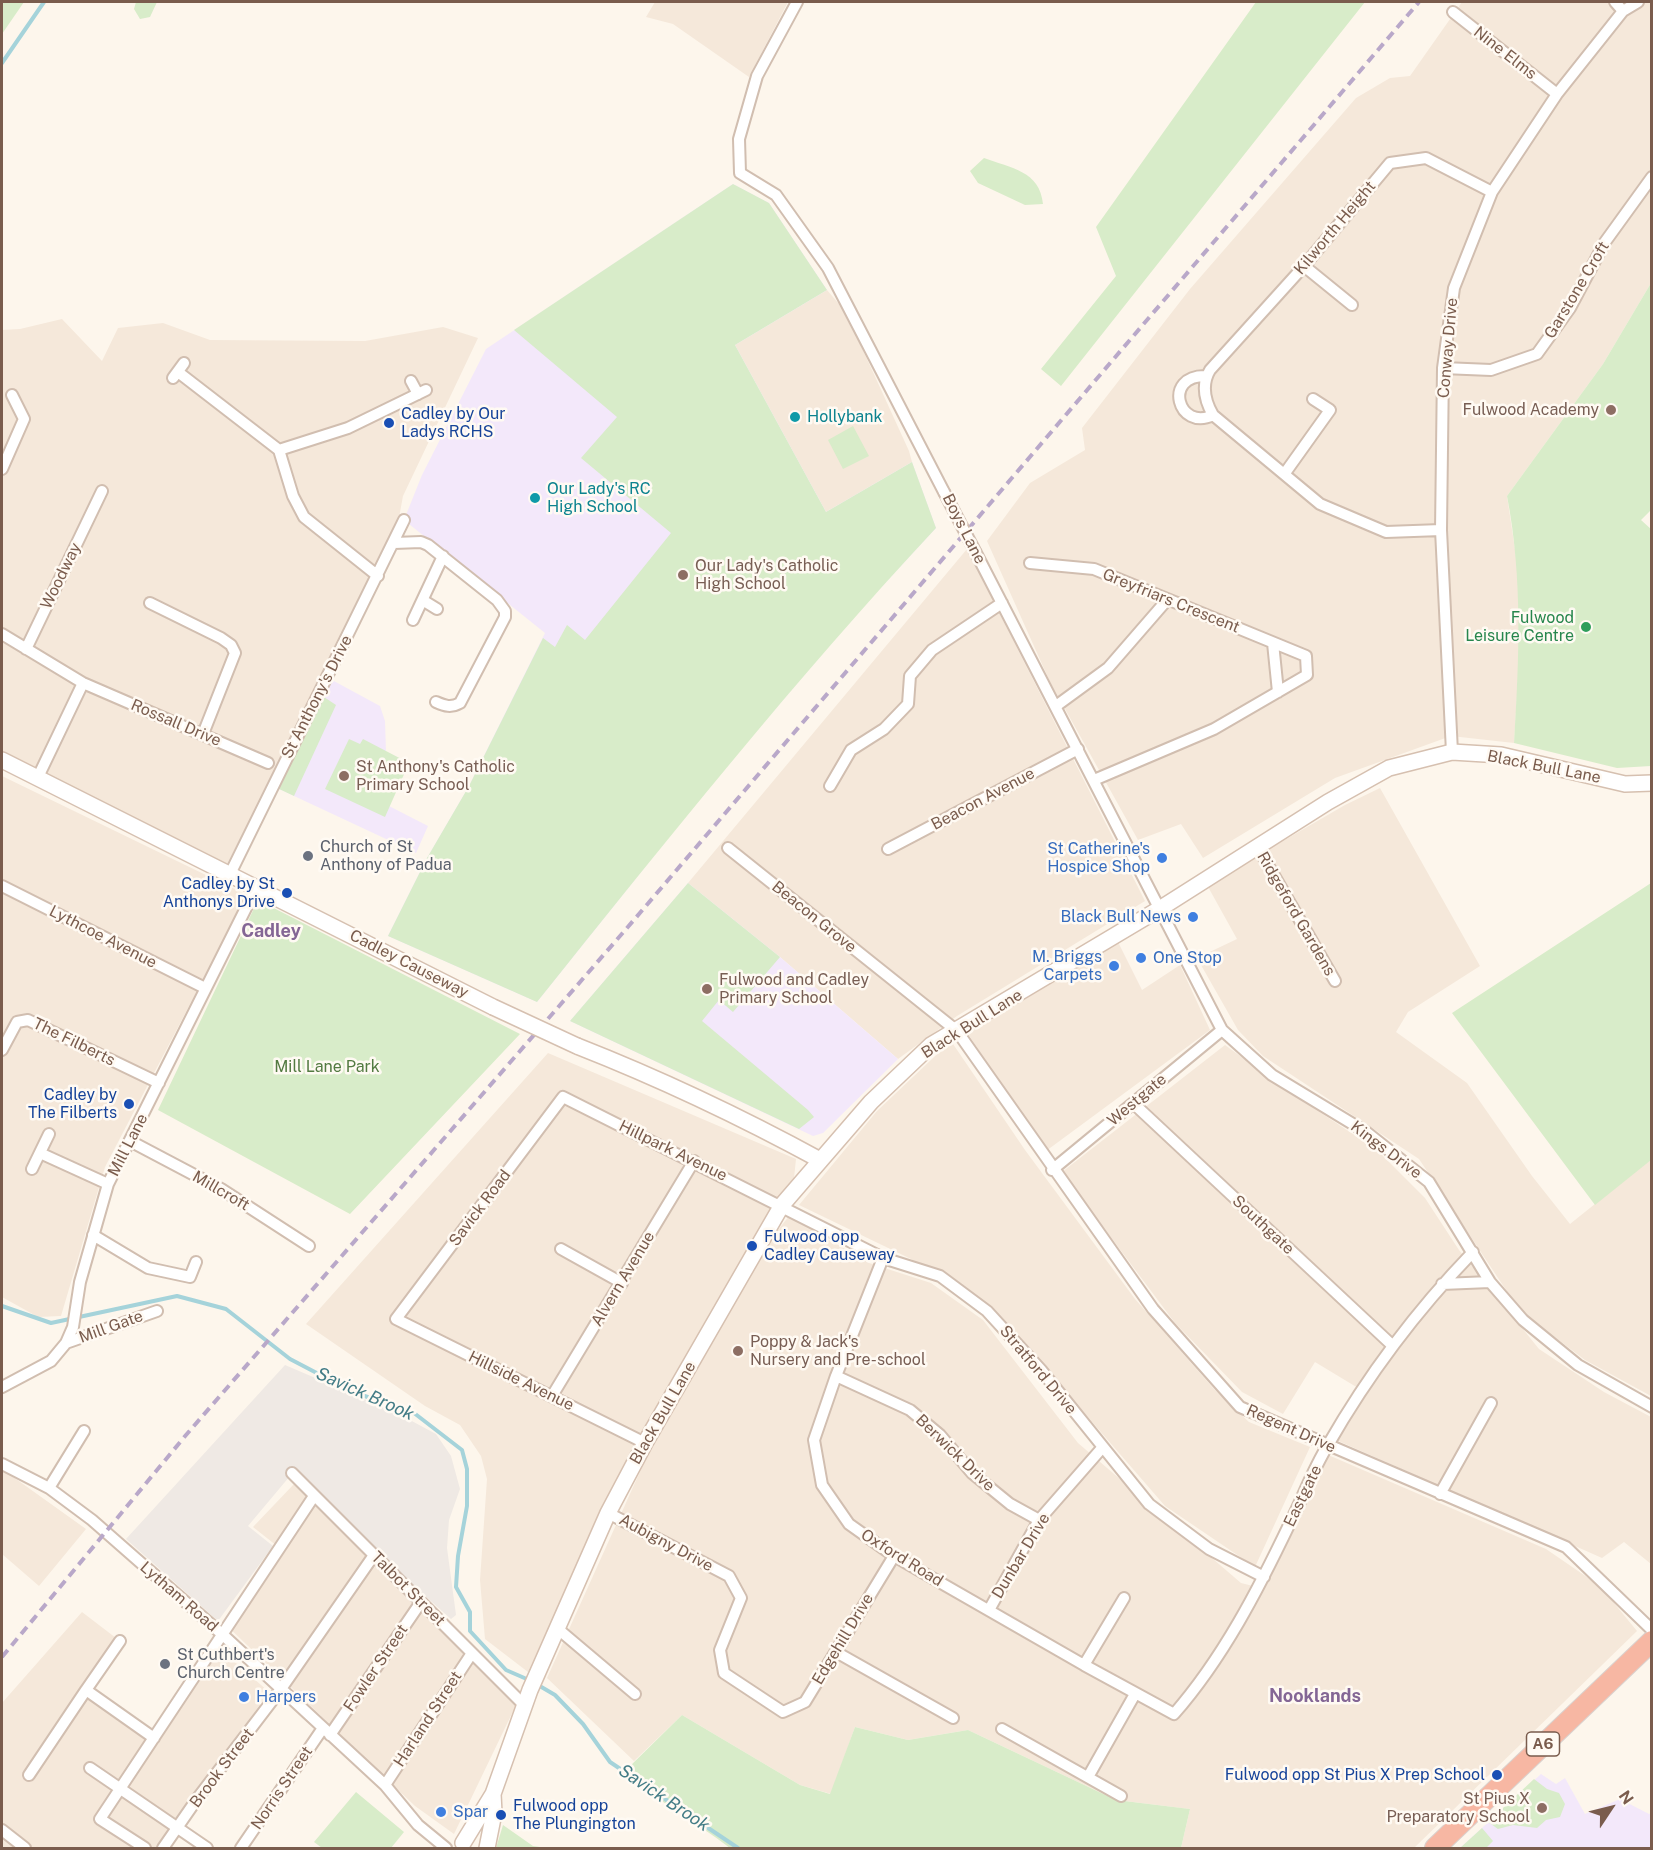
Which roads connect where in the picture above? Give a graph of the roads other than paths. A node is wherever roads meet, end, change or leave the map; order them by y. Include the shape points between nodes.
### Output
1 (797, 2) edge
2 (1615, 2) edge
3 (1638, 2) edge
4 (1623, 11) junction
5 (1453, 12) dead end
6 (1557, 94) junction
7 (1652, 177) edge
8 (1492, 192) junction
9 (1304, 266) junction
10 (1352, 305) dead end
11 (1443, 368) junction
12 (178, 371) dead end
13 (1206, 376) junction
14 (411, 381) dead end
15 (12, 395) dead end
16 (1313, 399) dead end
17 (1213, 416) junction
18 (279, 450) junction
19 (2, 469) edge
20 (1285, 473) junction
21 (102, 491) dead end
22 (404, 520) dead end
23 (1441, 530) junction
24 (394, 543) junction
25 (442, 556) junction
26 (1030, 562) dead end
27 (378, 576) junction
28 (1167, 600) junction
29 (424, 601) junction
30 (150, 603) dead end
31 (1002, 603) junction
32 (437, 609) dead end
33 (413, 620) dead end
34 (2, 634) edge
35 (1274, 643) junction
36 (26, 649) junction
37 (83, 683) junction
38 (1278, 692) junction
39 (436, 702) dead end
40 (1056, 706) junction
41 (202, 734) junction
42 (1078, 749) junction
43 (1452, 752) junction
44 (2, 760) edge
45 (268, 763) dead end
46 (38, 777) junction
47 (1094, 780) junction
48 (1652, 783) edge
49 (830, 786) dead end
50 (1257, 846) junction
51 (728, 848) dead end
52 (888, 849) dead end
53 (230, 874) junction
54 (2, 886) edge
55 (256, 888) junction
56 (1161, 908) junction
57 (1335, 981) dead end
58 (205, 988) junction
59 (7, 1026) edge
60 (1222, 1030) junction
61 (957, 1031) junction
62 (2, 1050) edge
63 (159, 1083) junction
64 (563, 1097) joint
65 (1133, 1103) junction
66 (49, 1134) dead end
67 (130, 1141) junction
68 (40, 1153) junction
69 (820, 1160) junction
70 (694, 1161) junction
71 (32, 1169) dead end
72 (1052, 1170) junction
73 (108, 1184) junction
74 (782, 1205) junction
75 (93, 1235) junction
76 (309, 1246) dead end
77 (561, 1249) dead end
78 (1473, 1252) junction
79 (883, 1258) junction
80 (196, 1262) dead end
81 (1490, 1282) junction
82 (622, 1283) junction
83 (1442, 1284) junction
84 (157, 1311) dead end
85 (396, 1319) joint
86 (66, 1343) junction
87 (1393, 1346) junction
88 (836, 1376) junction
89 (2, 1387) edge
90 (552, 1396) junction
91 (1491, 1403) dead end
92 (1652, 1407) edge
93 (84, 1431) dead end
94 (645, 1443) junction
95 (1328, 1445) junction
96 (1102, 1448) junction
97 (2, 1464) edge
98 (292, 1473) dead end
99 (49, 1488) junction
100 (1440, 1494) junction
101 (314, 1496) junction
102 (608, 1513) junction
103 (1039, 1520) junction
104 (374, 1556) junction
105 (894, 1556) junction
106 (1264, 1577) junction
107 (1124, 1598) dead end
108 (421, 1602) junction
109 (989, 1610) junction
110 (558, 1629) junction
111 (1652, 1630) edge
112 (223, 1635) junction
113 (120, 1641) dead end
114 (1652, 1641) edge
115 (836, 1652) junction
116 (472, 1653) junction
117 (1084, 1665) junction
118 (281, 1689) junction
119 (86, 1690) junction
120 (635, 1694) dead end
121 (1136, 1694) junction
122 (527, 1697) junction
123 (783, 1712) joint
124 (1174, 1713) joint
125 (953, 1718) dead end
126 (1002, 1729) dead end
127 (327, 1731) junction
128 (154, 1738) junction
129 (90, 1768) dead end
130 (29, 1775) dead end
131 (1088, 1777) junction
132 (385, 1785) junction
133 (120, 1789) junction
134 (493, 1794) junction
135 (1122, 1796) dead end
136 (178, 1828) junction
137 (2, 1830) edge
138 (459, 1846) edge
139 (25, 1848) edge
140 (145, 1848) edge
141 (163, 1848) edge
142 (207, 1848) edge
143 (241, 1848) edge
144 (446, 1848) edge
145 (482, 1848) edge
146 (487, 1848) edge
147 (1435, 1848) edge

1 - 31 street, Boys Lane, bridge via 757,76 739,139 740,173 776,195 828,268
2 - 4 street
3 - 4 street, Conway Drive
4 - 6 street, Conway Drive
5 - 6 street, Nine Elms
6 - 8 street, Conway Drive
7 - 11 street, Garstone Croft via 1605,243 1570,308 1537,354 1491,370
8 - 9 street, Kilworth Height via 1426,158 1390,163
8 - 11 street, Conway Drive via 1454,288
9 - 10 street
9 - 13 street, Kilworth Height
11 - 23 street, Conway Drive
12 - 18 street
13 - 17 street via 1206,397
13 - 17 street, Kilworth Height via 1189,380 1177,399 1192,417
14 - 18 street via 422,392 348,428
15 - 19 street via 30,418
16 - 20 street via 1330,410
17 - 20 street, Kilworth Height
18 - 27 street via 304,517
20 - 23 street, Kilworth Height via 1320,504 1386,532
21 - 36 street, Woodway via 102,505
22 - 24 street, St Anthony's Drive
23 - 43 street, Conway Drive
24 - 25 street via 421,542
24 - 27 street, St Anthony's Drive
25 - 29 street
25 - 39 street via 497,600 505,617 460,703 445,706
26 - 28 street, Greyfriars Crescent via 1094,569
27 - 53 street, St Anthony's Drive
28 - 35 street, Greyfriars Crescent
28 - 40 street via 1108,668
29 - 32 street
29 - 33 street
30 - 41 street via 221,638 235,653
31 - 40 street, Boys Lane
31 - 49 street via 932,650 910,676 908,704 884,729 851,750
34 - 36 street, Rossall Drive
35 - 38 street
35 - 38 street, Greyfriars Crescent via 1306,656 1307,675
36 - 37 street, Rossall Drive
37 - 41 street, Rossall Drive
37 - 46 street
38 - 47 street, Greyfriars Crescent via 1214,729
40 - 42 street, Boys Lane
41 - 45 street, Rossall Drive
42 - 47 street, Boys Lane
42 - 52 street, Beacon Avenue
43 - 48 street, Black Bull Lane via 1501,755 1625,783
43 - 50 street, Black Bull Lane via 1389,768
44 - 46 street, Cadley Causeway
46 - 53 street, Cadley Causeway
47 - 56 street, Boys Lane
50 - 56 street, Black Bull Lane
50 - 57 street, Ridgeford Gardens
51 - 61 street, Beacon Grove
53 - 55 street, Cadley Causeway
54 - 58 street, Lythcoe Avenue
55 - 58 street, Mill Lane
55 - 69 street, Cadley Causeway, bridge via 493,1007 749,1121
56 - 60 street, Kings Drive
56 - 61 street, Black Bull Lane
58 - 63 street, Mill Lane
59 - 62 street, The Filberts
59 - 63 street, The Filberts via 28,1020
60 - 65 street, Westgate
60 - 78 street, Kings Drive via 1272,1075 1366,1132 1429,1182
61 - 69 street, Black Bull Lane via 931,1045 899,1073
61 - 72 street, Regent Drive
63 - 67 street, Mill Lane
64 - 70 street, Hillpark Avenue
64 - 85 street, Savick Road
65 - 72 street, Westgate
65 - 87 street, Southgate
66 - 68 street
67 - 73 street, Mill Lane
67 - 76 street, Millcroft via 221,1189
68 - 71 street
68 - 73 street
69 - 74 street, Black Bull Lane
70 - 74 street, Hillpark Avenue
70 - 82 street, Alvern Avenue
72 - 95 street, Regent Drive via 1153,1309 1240,1407
73 - 75 street, Mill Lane
74 - 79 street, Stratford Drive
74 - 94 street, Black Bull Lane
75 - 80 street via 148,1268 190,1277
75 - 86 street, Mill Lane
77 - 82 street
78 - 81 street, Kings Drive
78 - 83 street, Eastgate
79 - 88 street, Oxford Road
79 - 96 street, Stratford Drive via 940,1275 987,1311 1041,1370
81 - 83 street
81 - 92 street, Kings Drive via 1522,1320 1578,1365
82 - 90 street, Alvern Avenue
83 - 87 street, Eastgate
84 - 86 street, Mill Gate
85 - 90 street, Hillside Avenue
86 - 89 street, Mill Lane via 51,1361
87 - 95 street, Eastgate
88 - 103 street, Berwick Drive via 910,1410 940,1435 972,1473 1010,1504
88 - 105 street, Oxford Road via 814,1440 822,1485 849,1524
90 - 94 street, Hillside Avenue
91 - 100 street
93 - 99 street
94 - 102 street, Black Bull Lane
95 - 100 street, Regent Drive
95 - 106 street, Eastgate
96 - 103 street, Dunbar Drive
96 - 106 street, Stratford Drive via 1149,1504 1209,1550
97 - 99 street, Lytham Road
98 - 101 street, Talbot Street
99 - 112 street, Lytham Road via 92,1520
100 - 111 street, Regent Drive via 1566,1547
101 - 104 street, Talbot Street
101 - 112 street
102 - 110 street, Black Bull Lane
102 - 123 street, Aubigny Drive via 729,1576 741,1598 720,1650 724,1673
103 - 109 street, Dunbar Drive
104 - 108 street, Talbot Street
104 - 118 street, Brook Street
105 - 109 street, Oxford Road
105 - 115 street, Edgehill Drive
106 - 124 street, Eastgate via 1203,1681
107 - 117 street
108 - 116 street, Talbot Street
108 - 127 street, Fowler Street
109 - 117 street, Oxford Road
110 - 120 street
110 - 122 street, Black Bull Lane
112 - 118 street, Lytham Road
112 - 128 street
113 - 119 street
114 - 147 highway, A6
115 - 123 street, Edgehill Drive via 805,1702
115 - 125 street
116 - 122 street, Talbot Street
116 - 132 street, Harland Street
117 - 121 street, Oxford Road
118 - 127 street, Lytham Road
118 - 136 street, Brook Street
119 - 128 street
119 - 130 street
121 - 124 street, Oxford Road
121 - 131 street
122 - 134 street
126 - 131 street
127 - 132 street, Lytham Road
127 - 143 street, Norris Street
128 - 133 street
129 - 133 street
131 - 135 street
132 - 144 street, Lytham Road via 418,1826
133 - 136 street
133 - 140 street via 100,1819
134 - 138 street
134 - 146 street via 494,1813
136 - 141 street, Brook Street
136 - 142 street
137 - 139 street
138 - 145 street via 470,1842

